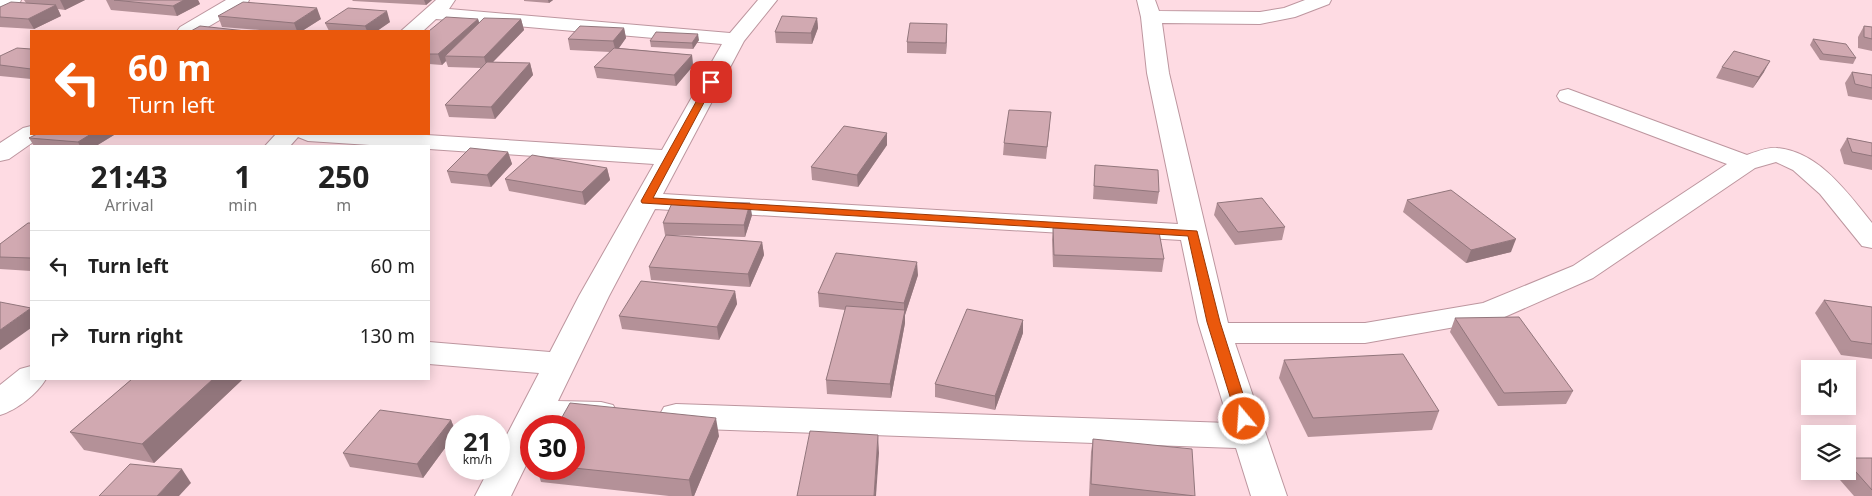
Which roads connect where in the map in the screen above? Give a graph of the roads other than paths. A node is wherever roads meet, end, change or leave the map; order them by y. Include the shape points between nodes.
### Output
1 (12, 0) edge
2 (240, 0) edge
3 (448, 0) edge
4 (768, 0) edge
5 (1322, 0) edge
6 (0, 6) edge
7 (1149, 8) edge
8 (432, 13) junction
9 (189, 30) edge
10 (411, 30) edge
11 (735, 39) junction
12 (1568, 96) dead end
13 (30, 134) edge
14 (288, 135) edge
15 (323, 135) edge
16 (278, 145) edge
17 (0, 154) edge
18 (669, 158) junction
19 (1746, 163) junction
20 (646, 201) junction
21 (1193, 233) junction
22 (1872, 240) edge
23 (1216, 333) junction
24 (430, 353) edge
25 (560, 364) junction
26 (30, 378) edge
27 (0, 403) edge
28 (536, 412) junction
29 (1250, 436) junction
30 (493, 496) edge
31 (1268, 496) edge

1 - 6 street
2 - 9 street
3 - 8 street
4 - 11 street
5 - 7 street via 1288,13 1260,18
7 - 21 street via 1158,73
8 - 10 street
8 - 11 street
11 - 18 street
12 - 19 street
13 - 17 street
14 - 16 street
15 - 18 street
18 - 20 street
19 - 22 street via 1776,155 1796,160 1816,174
19 - 23 street via 1583,272 1489,312 1366,333
20 - 21 street
20 - 25 street
21 - 23 street
23 - 29 street
24 - 25 street
25 - 28 street
26 - 27 street
28 - 29 street
28 - 30 street
29 - 31 street

